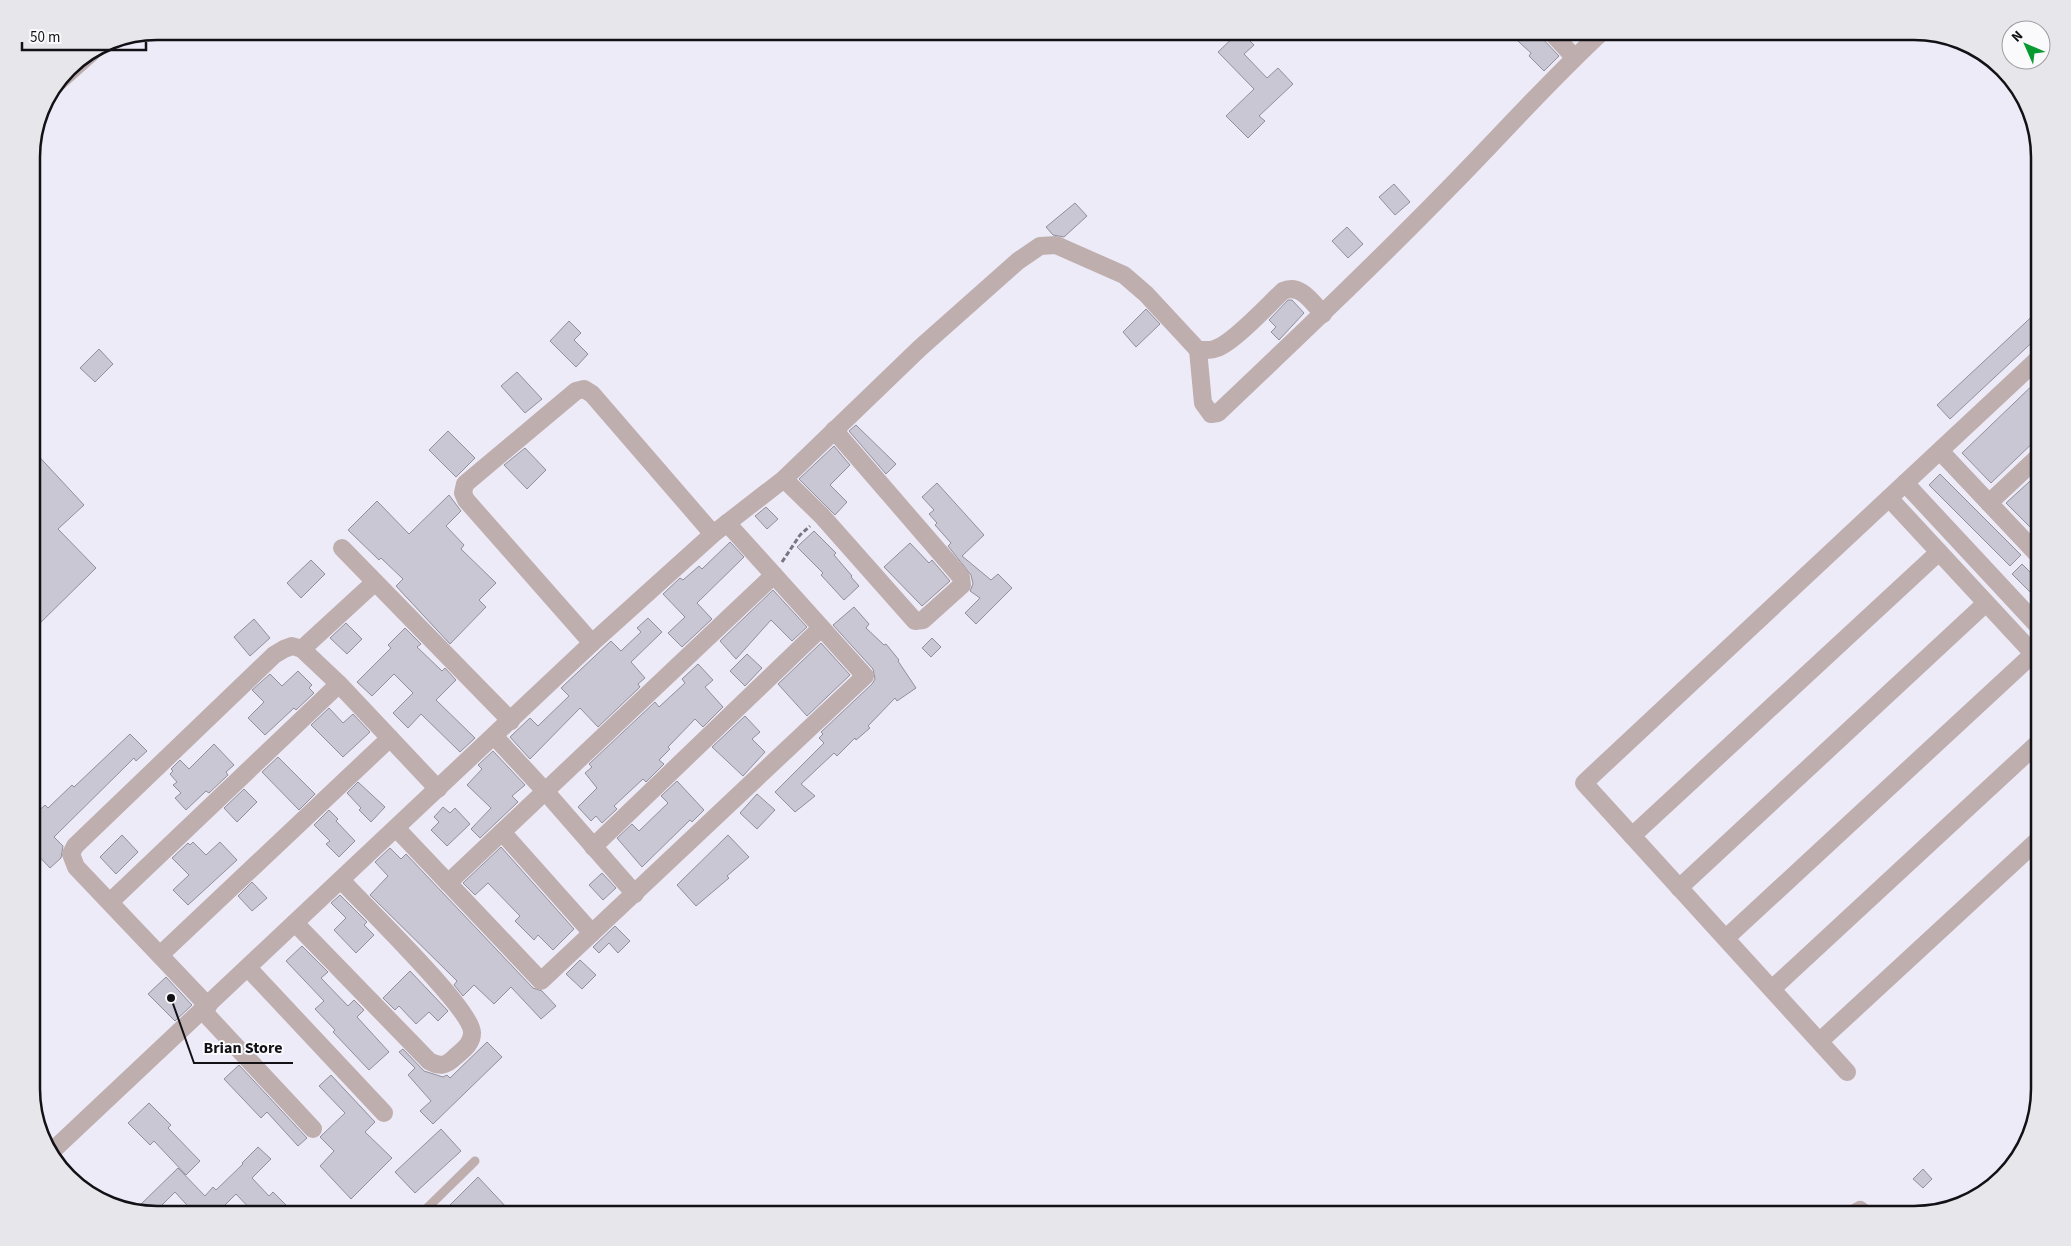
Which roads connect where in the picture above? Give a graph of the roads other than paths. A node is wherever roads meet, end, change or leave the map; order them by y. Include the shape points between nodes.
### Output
1 (1558, 40) edge
2 (1593, 40) edge
3 (1574, 57) junction
4 (1323, 314) junction
5 (1198, 350) junction
6 (2031, 365) edge
7 (834, 430) junction
8 (1940, 451) junction
9 (2031, 463) edge
10 (784, 479) junction
11 (1905, 483) junction
12 (1889, 498) junction
13 (1988, 503) junction
14 (720, 528) junction
15 (2031, 545) edge
16 (342, 548) dead end
17 (1939, 552) junction
18 (774, 575) junction
19 (375, 582) junction
20 (1986, 603) junction
21 (2031, 618) edge
22 (821, 628) junction
23 (592, 643) junction
24 (302, 650) junction
25 (2031, 652) edge
26 (2031, 662) edge
27 (339, 684) junction
28 (511, 721) junction
29 (494, 737) junction
30 (390, 738) junction
31 (2031, 749) edge
32 (438, 788) junction
33 (545, 791) junction
34 (396, 828) junction
35 (502, 832) junction
36 (1632, 836) junction
37 (2031, 846) edge
38 (593, 847) junction
39 (341, 880) junction
40 (448, 883) junction
41 (1679, 888) junction
42 (635, 894) junction
43 (110, 902) junction
44 (294, 923) junction
45 (592, 933) junction
46 (1726, 938) junction
47 (160, 955) junction
48 (248, 968) junction
49 (1772, 989) junction
50 (205, 1009) junction
51 (1820, 1042) junction
52 (1847, 1072) dead end
53 (384, 1113) dead end
54 (313, 1129) dead end
55 (56, 1147) edge
56 (475, 1161) dead end
57 (429, 1206) edge

1 - 3 street
2 - 3 street
3 - 4 street
4 - 5 street via 1300,290 1290,288 1229,342 1218,348
4 - 5 street via 1218,413 1211,414 1203,404
5 - 7 street via 1124,275 1056,245 1040,246 1018,261 920,348
6 - 8 street
7 - 10 street
7 - 10 street via 962,577 962,585 923,620 915,621 822,516
8 - 11 street
8 - 13 street
9 - 13 street
10 - 14 street
11 - 12 street
11 - 21 street
12 - 17 street
12 - 36 street via 1584,783
13 - 15 street
14 - 18 street
14 - 23 street
14 - 23 street via 584,389 576,391 466,484 463,493 466,500
16 - 19 street
17 - 20 street
17 - 36 street
18 - 22 street
18 - 33 street
19 - 24 street
19 - 28 street
20 - 25 street
20 - 41 street
22 - 38 street
22 - 42 street via 865,676
23 - 28 street
24 - 27 street
24 - 43 street via 292,646 274,655 75,846 71,854 76,867
26 - 46 street
27 - 30 street
27 - 43 street
28 - 29 street
29 - 32 street
29 - 33 street
30 - 32 street
30 - 47 street
31 - 49 street
32 - 34 street
33 - 35 street
33 - 38 street
34 - 39 street
34 - 40 street
35 - 40 street
35 - 45 street
36 - 41 street
37 - 51 street
38 - 42 street
39 - 44 street
39 - 44 street via 421,963 468,1018 471,1042 448,1064 438,1066 429,1061
40 - 45 street via 541,981
41 - 46 street
42 - 45 street
43 - 47 street
44 - 48 street
46 - 49 street
47 - 50 street
48 - 50 street
48 - 53 street
49 - 51 street
50 - 54 street
50 - 55 street
51 - 52 street
56 - 57 lane

